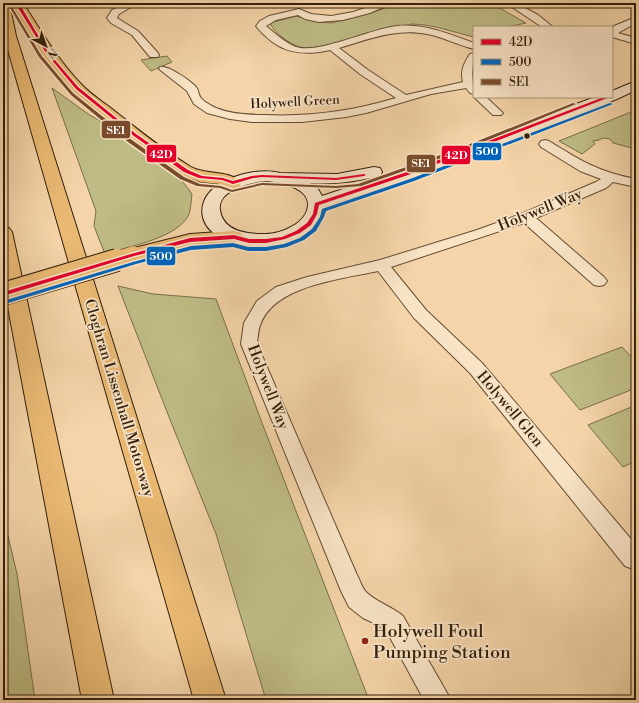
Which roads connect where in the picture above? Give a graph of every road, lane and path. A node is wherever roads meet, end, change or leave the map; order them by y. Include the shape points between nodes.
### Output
1 (3, 3) edge
2 (17, 3) edge
3 (134, 3) edge
4 (287, 3) edge
5 (388, 3) edge
6 (510, 3) edge
7 (299, 12) junction
8 (636, 20) edge
9 (547, 26) edge
10 (613, 32) edge
11 (613, 33) edge
12 (636, 41) edge
13 (331, 46) junction
14 (473, 46) edge
15 (154, 55) dead end
16 (473, 57) edge
17 (164, 69) dead end
18 (636, 73) edge
19 (613, 82) edge
20 (636, 86) edge
21 (471, 87) edge
22 (613, 96) edge
23 (404, 98) junction
24 (481, 98) edge
25 (569, 98) edge
26 (605, 98) edge
27 (497, 113) dead end
28 (546, 144) dead end
29 (283, 177) junction
30 (610, 178) junction
31 (233, 183) junction
32 (636, 183) edge
33 (317, 204) junction
34 (526, 217) junction
35 (3, 232) edge
36 (234, 237) junction
37 (382, 265) junction
38 (598, 281) dead end
39 (3, 294) edge
40 (633, 558) dead end
41 (98, 700) edge
42 (210, 700) edge
43 (438, 700) edge

1 - 42 highway, Cloghran Lissenhall Motorway via 10,36
2 - 31 highway via 47,52 77,88 135,135 186,171
3 - 15 street via 115,12 112,18 134,33
4 - 7 street
5 - 7 street via 329,20 306,17
6 - 9 street
7 - 13 street via 271,19 261,26 297,51
8 - 10 street
11 - 12 street
13 - 14 street via 406,29 435,33
13 - 23 street via 364,72
16 - 21 street via 466,72
17 - 23 street, Holywell Green via 192,89 194,98 204,106 214,112 247,119 328,116 361,111
18 - 19 main road
20 - 22 main road
21 - 23 street, Holywell Green via 445,87
24 - 27 street
25 - 29 main road via 459,142 370,173 336,179
26 - 33 main road via 409,173
28 - 30 street via 584,168
29 - 31 main road via 252,177
29 - 33 main road via 306,187
30 - 32 street
30 - 34 street, Holywell Way via 601,185
31 - 36 main road via 217,195 210,210 216,225
33 - 36 main road via 309,224 283,238 249,241
34 - 37 street, Holywell Way
34 - 38 street
35 - 41 highway
36 - 39 highway, bridge via 190,240
37 - 40 street, Holywell Glen via 420,314 476,368
37 - 43 street, Holywell Way via 307,282 282,291 263,305 252,323 249,344 357,599 395,624

